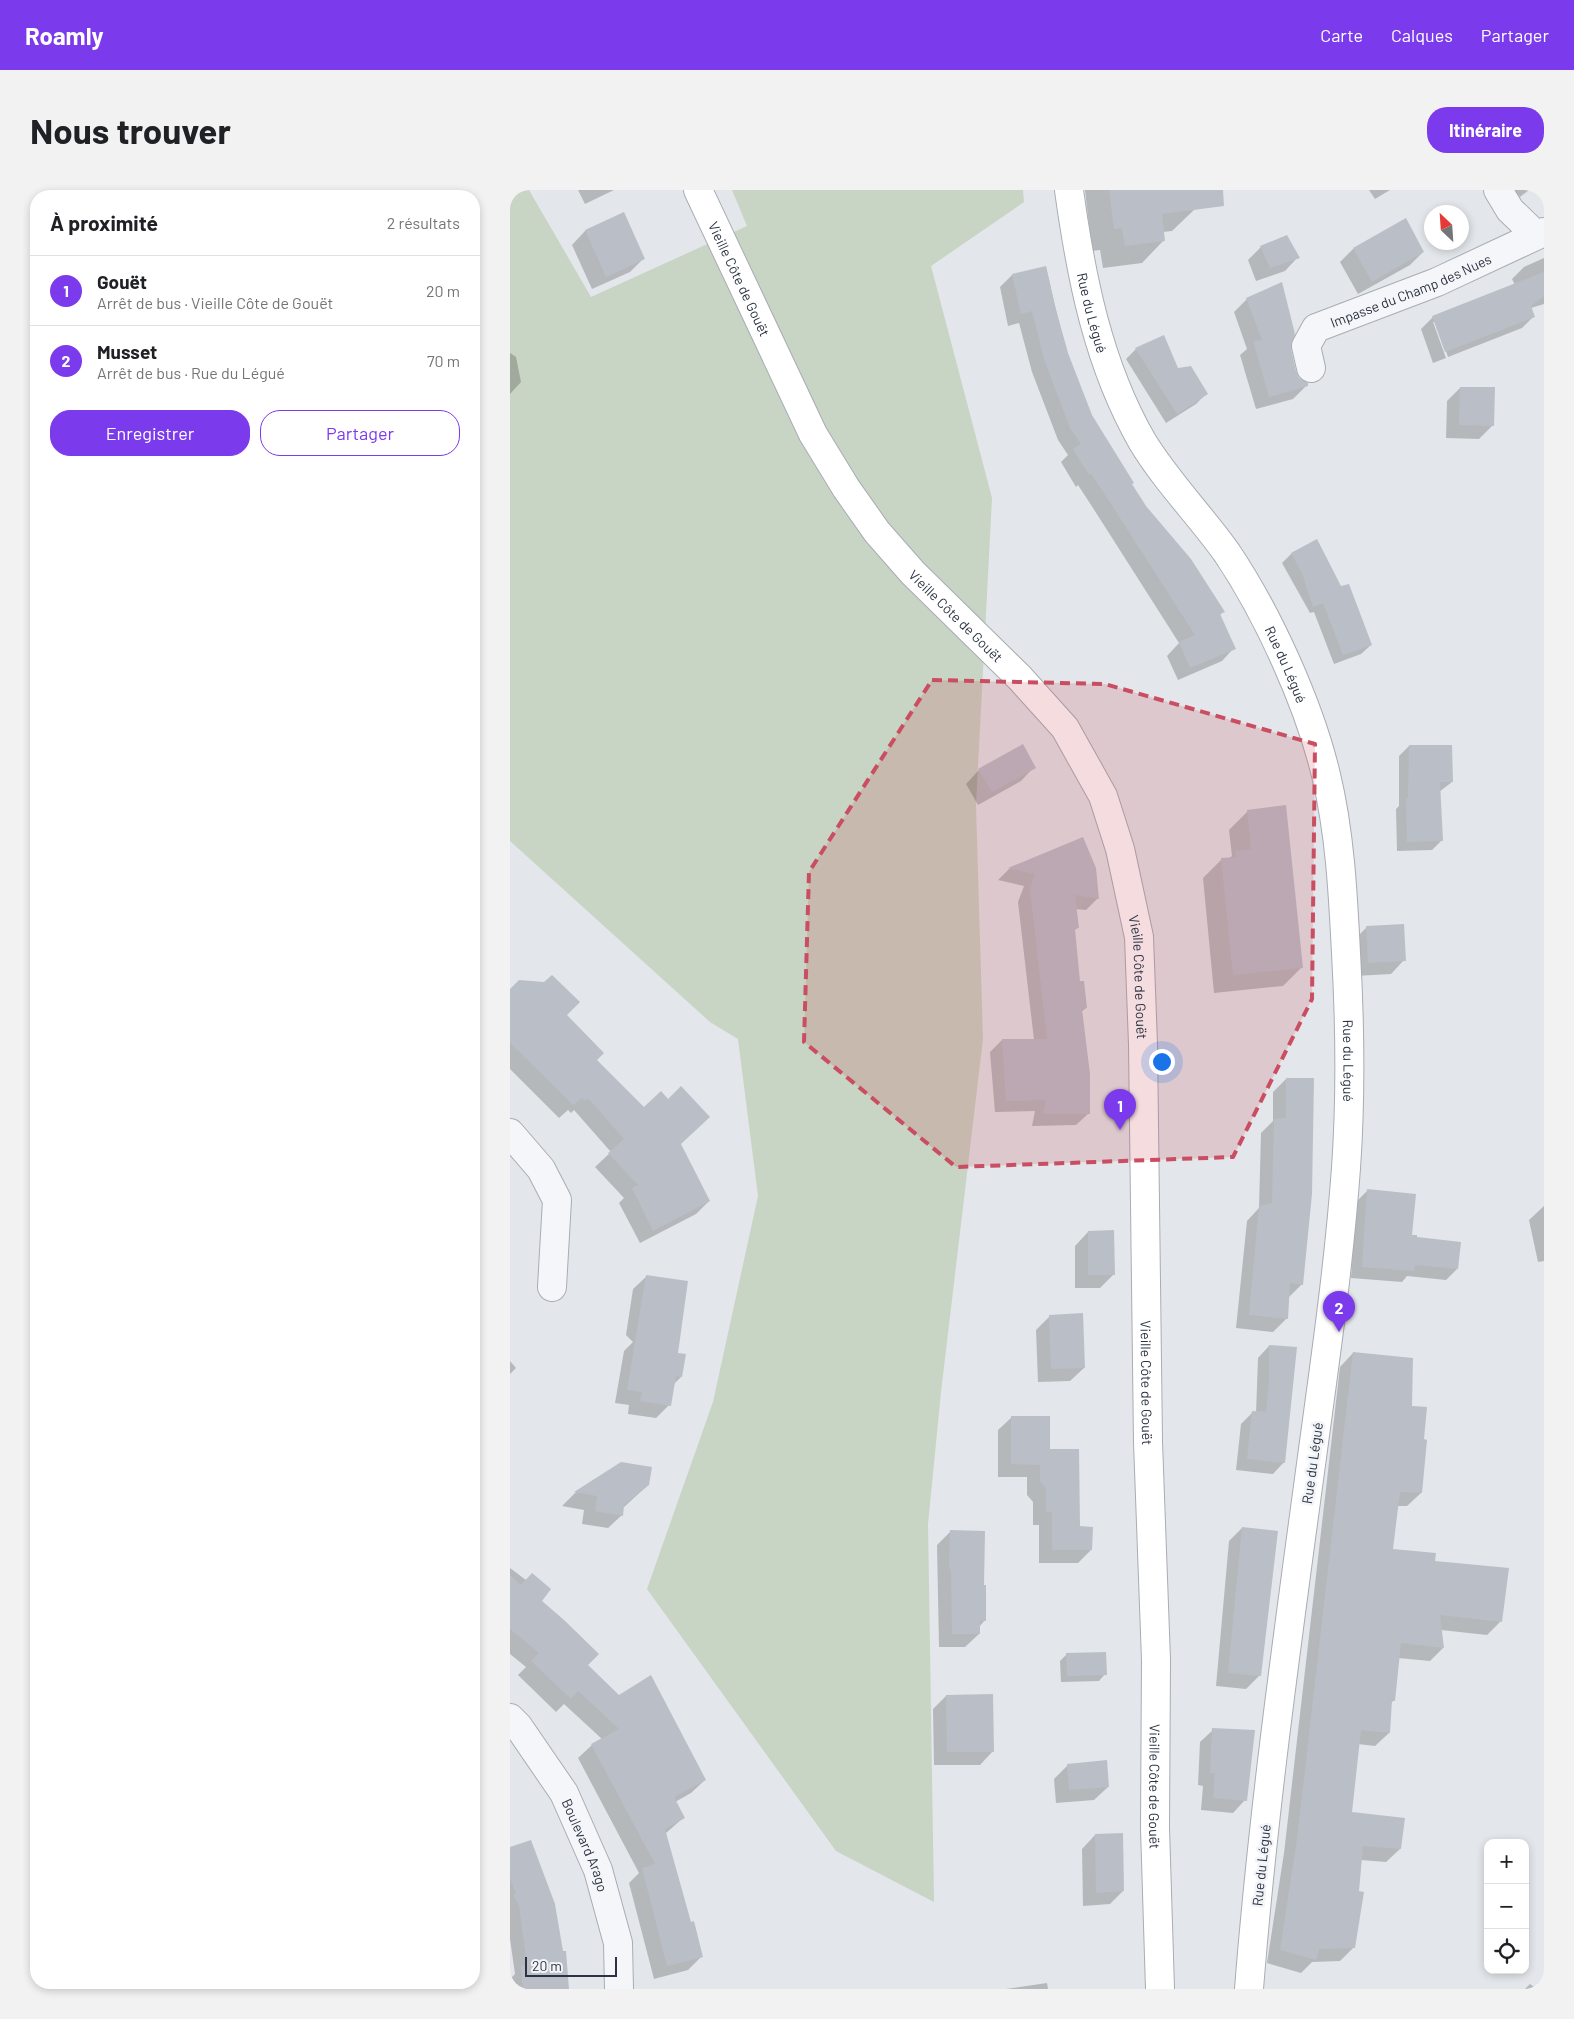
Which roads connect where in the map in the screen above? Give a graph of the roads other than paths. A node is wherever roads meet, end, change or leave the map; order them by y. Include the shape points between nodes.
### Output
1 (698, 190) edge
2 (1069, 190) edge
3 (1498, 190) edge
4 (1540, 233) edge
5 (1311, 368) dead end
6 (510, 1132) edge
7 (552, 1287) dead end
8 (510, 1718) edge
9 (619, 1989) edge
10 (1160, 1989) edge
11 (1249, 1989) edge

1 - 10 street, Vieille Côte de Gouët via 813,434 846,488 877,532 913,573 1020,678 1065,728 1103,796 1120,849 1139,937 1143,1044
2 - 11 street, Rue du Légué via 1078,252 1103,356 1124,406 1144,443 1227,554 1252,594 1295,685 1326,775 1343,893 1350,1068 1347,1165 1329,1338 1281,1690
3 - 4 street via 1510,210
4 - 5 street, Impasse du Champ des Nues via 1437,282 1316,328 1306,346
6 - 7 street via 541,1168 557,1200
8 - 9 street, Boulevard Arago via 564,1793 598,1870 618,1943

